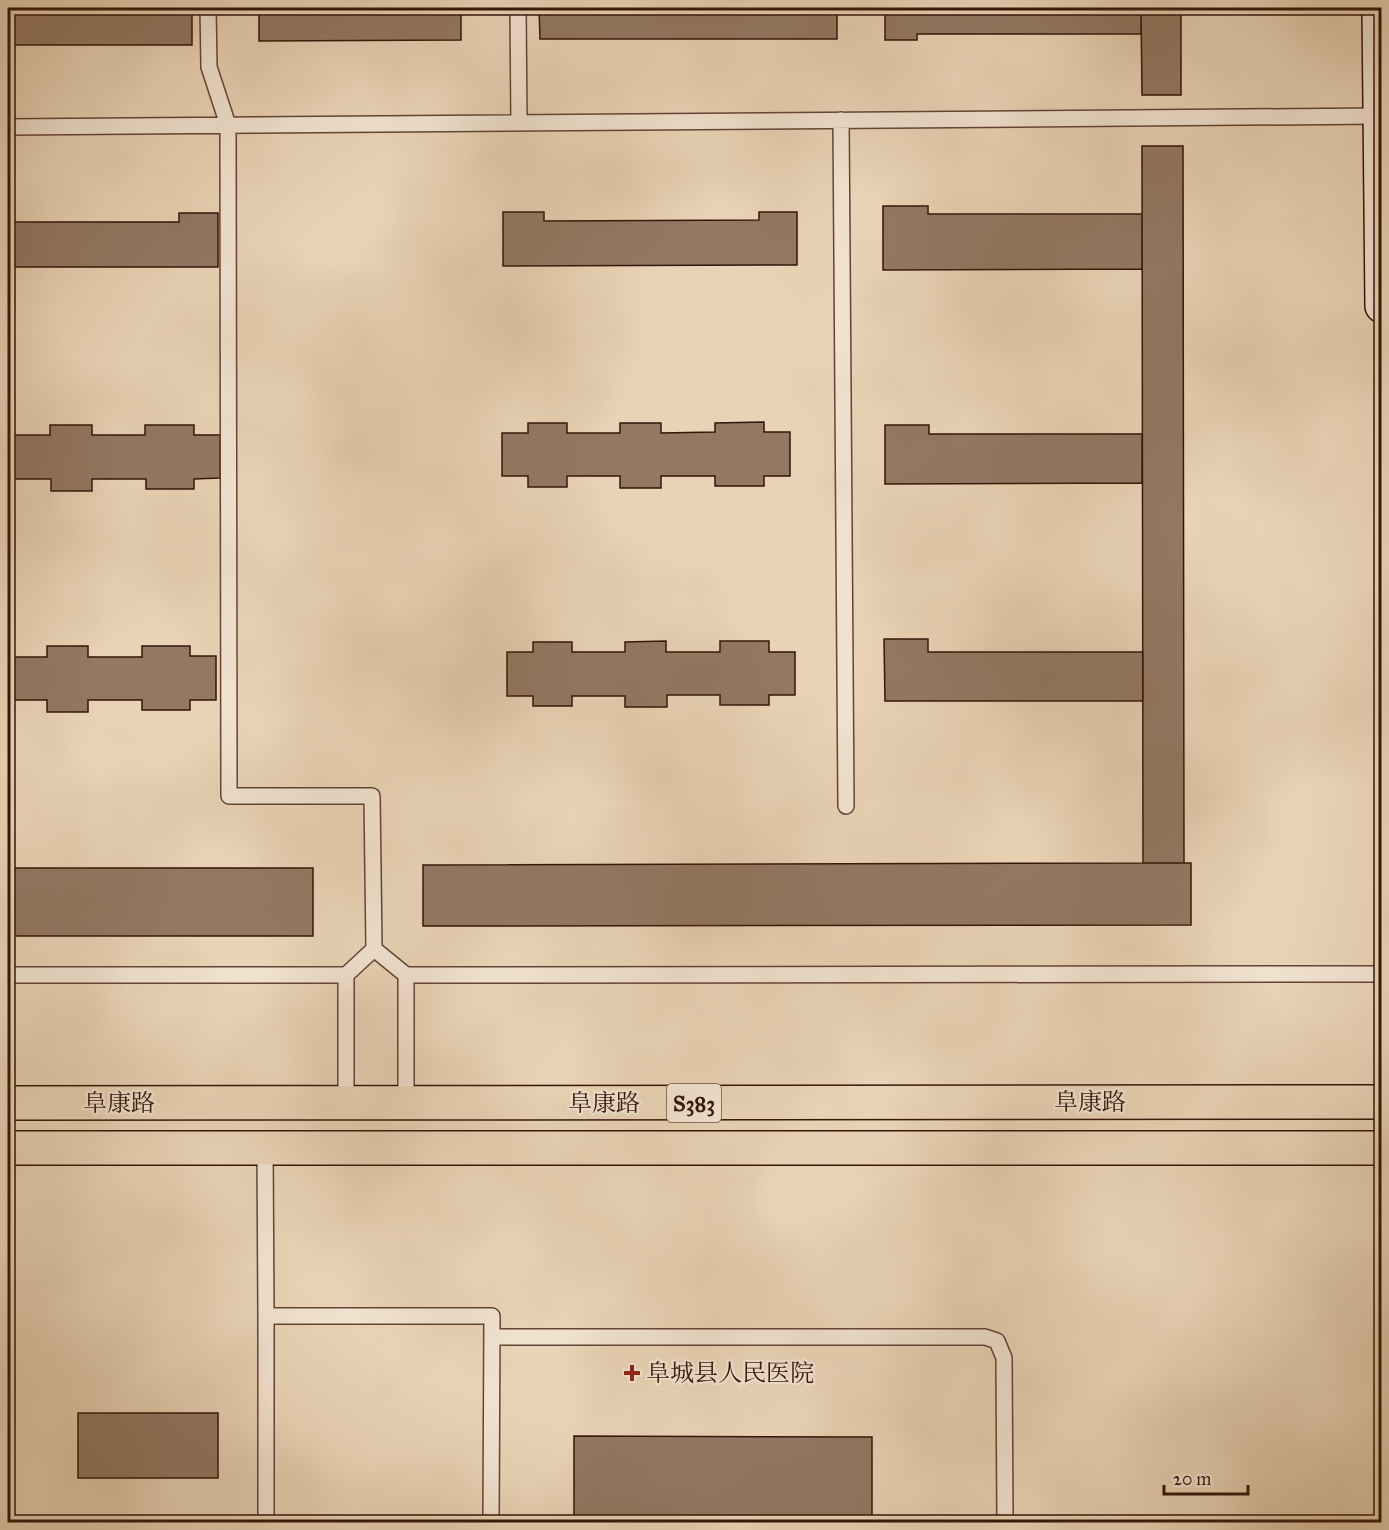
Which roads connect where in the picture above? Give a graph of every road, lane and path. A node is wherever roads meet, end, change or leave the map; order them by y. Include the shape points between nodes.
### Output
1 (208, 8) edge
2 (518, 8) edge
3 (1379, 8) edge
4 (1380, 116) junction
5 (841, 120) junction
6 (519, 123) junction
7 (228, 125) junction
8 (8, 127) edge
9 (1382, 306) edge
10 (846, 806) dead end
11 (374, 949) junction
12 (1382, 974) edge
13 (8, 975) edge
14 (346, 975) junction
15 (406, 975) junction
16 (1382, 1102) edge
17 (8, 1103) edge
18 (346, 1103) junction
19 (406, 1103) junction
20 (8, 1148) edge
21 (265, 1148) junction
22 (1382, 1148) edge
23 (266, 1316) junction
24 (492, 1337) junction
25 (266, 1522) edge
26 (491, 1522) edge
27 (1005, 1522) edge

1 - 7 lane via 209,67
2 - 6 lane
3 - 4 main road
4 - 5 lane
4 - 9 main road
5 - 6 lane
5 - 10 lane
6 - 7 lane
7 - 8 lane
7 - 11 lane via 229,796 372,796
11 - 14 lane
11 - 15 lane
12 - 15 lane
13 - 14 lane
14 - 18 lane
15 - 19 lane
16 - 19 main road, 阜康路 / S383
17 - 18 main road, 阜康路 / S383
18 - 19 main road, 阜康路 / S383
20 - 21 main road, 阜康路 / S383
21 - 22 main road, 阜康路 / S383
21 - 23 lane
23 - 24 lane via 492,1316
23 - 25 lane
24 - 26 lane
24 - 27 lane via 986,1337 997,1341 1004,1358

